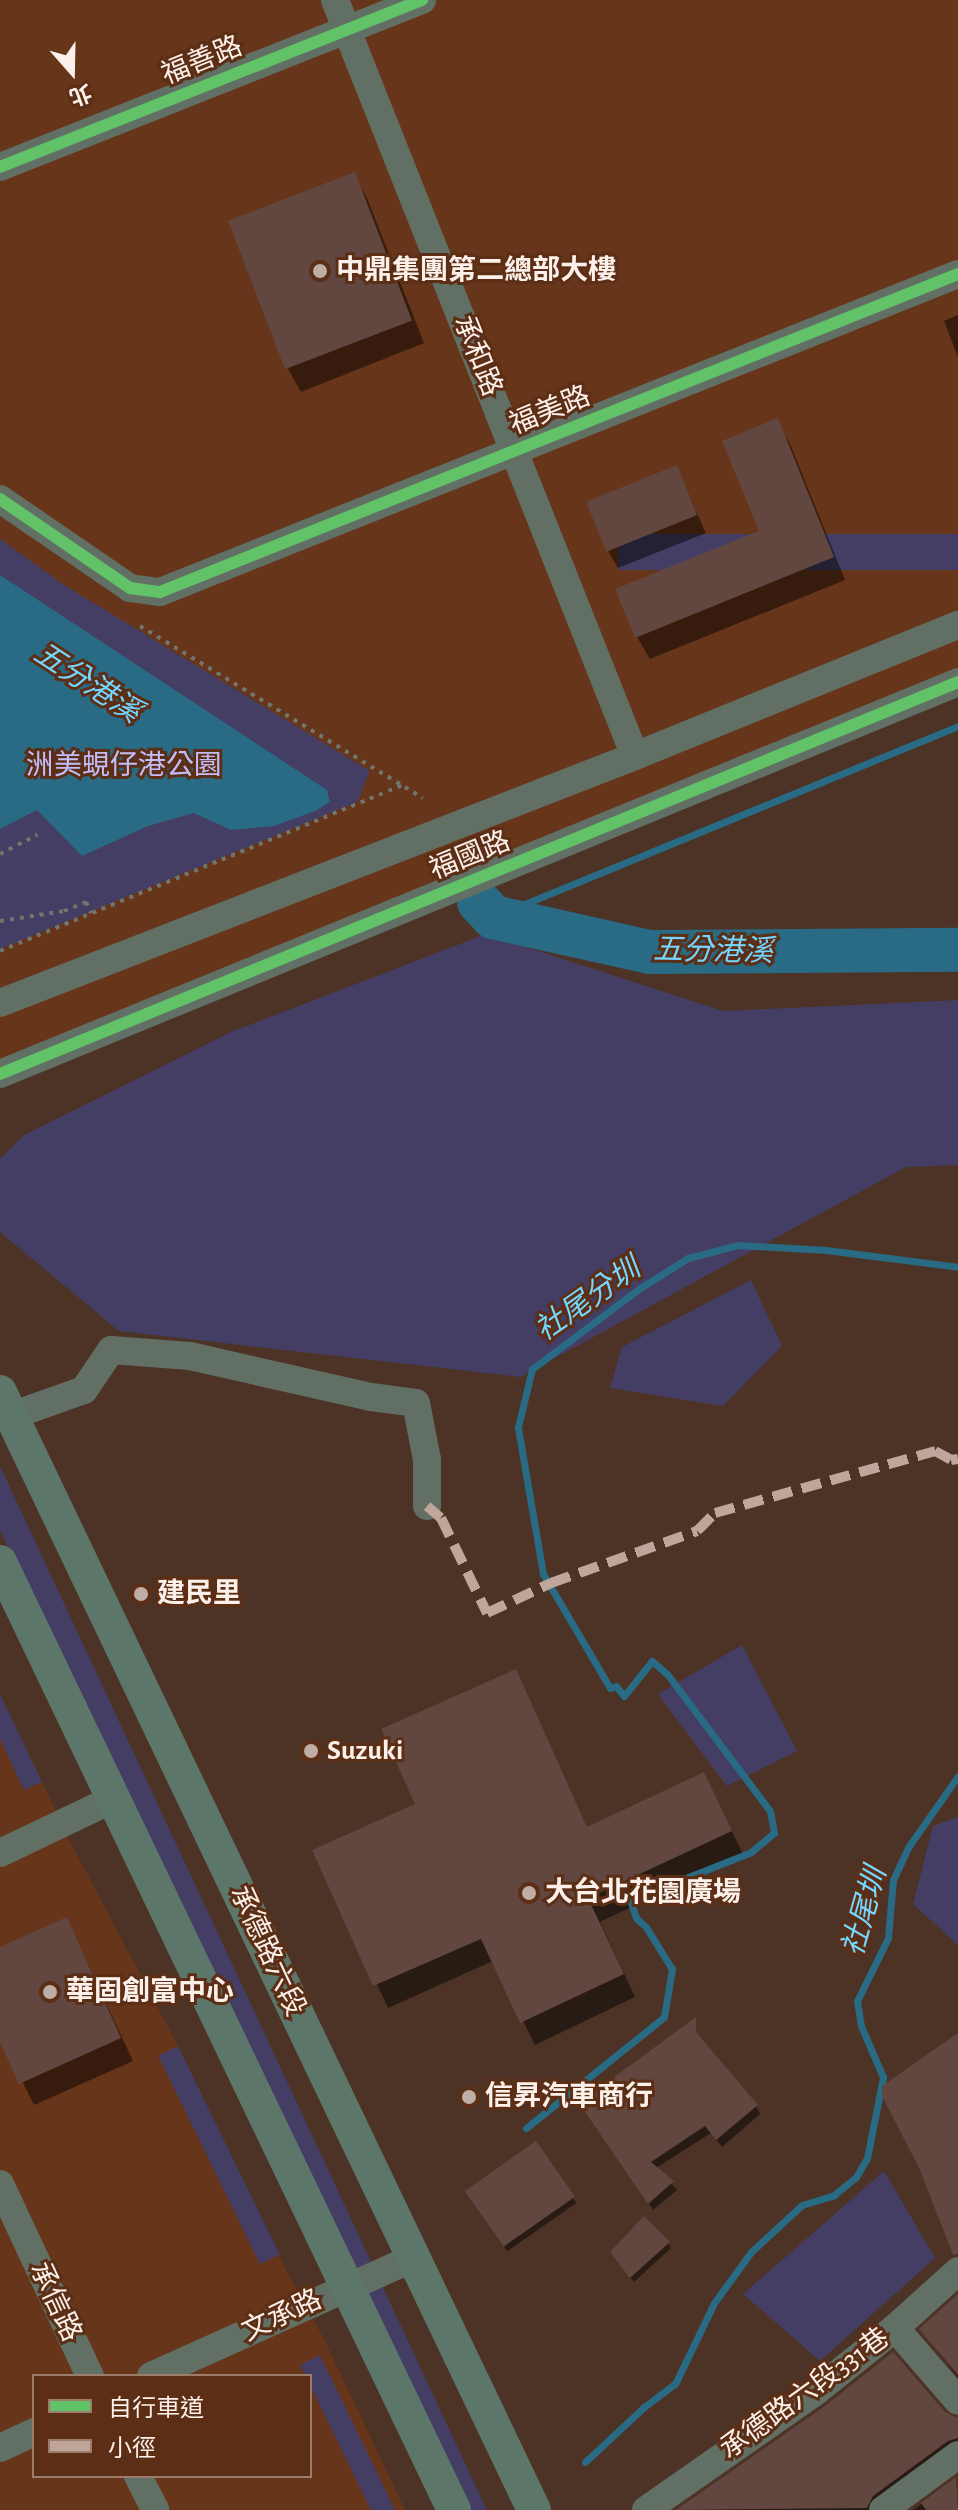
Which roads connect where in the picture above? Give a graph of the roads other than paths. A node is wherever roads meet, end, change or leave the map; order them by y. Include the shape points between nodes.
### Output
1 (335, 0) edge
2 (422, 0) edge
3 (346, 30) junction
4 (0, 167) edge
5 (958, 274) edge
6 (515, 451) junction
7 (0, 499) edge
8 (958, 625) edge
9 (958, 682) edge
10 (635, 756) junction
11 (0, 1003) edge
12 (0, 1074) edge
13 (6, 1404) edge
14 (427, 1506) dead end
15 (0, 1562) edge
16 (113, 1799) junction
17 (0, 1853) edge
18 (0, 2184) edge
19 (413, 2258) junction
20 (958, 2271) edge
21 (348, 2286) junction
22 (895, 2328) junction
23 (89, 2374) edge
24 (155, 2374) edge
25 (958, 2401) edge
26 (32, 2433) edge
27 (0, 2448) edge
28 (958, 2455) edge
29 (139, 2478) edge
30 (155, 2510) edge
31 (454, 2510) edge
32 (534, 2510) edge
33 (646, 2510) edge
34 (883, 2510) edge

1 - 3 street, 承和路
2 - 3 street, 福善路
3 - 4 street, 福善路
3 - 6 street, 承和路
5 - 6 street, 福美路
6 - 7 street, 福美路 via 160,592 130,588
6 - 10 street, 承和路
8 - 10 street, 福國路
9 - 12 street, 福國路
10 - 11 street, 福國路
13 - 14 street via 84,1390 111,1350 190,1356 416,1403 427,1460
13 - 19 main road, 承德路六段
15 - 16 main road
16 - 17 street
16 - 21 main road
18 - 23 street, 承信路
19 - 21 street, 文承路
19 - 32 main road, 承德路六段
20 - 22 street, 承德路六段331巷
21 - 24 street, 文承路
21 - 31 main road
22 - 25 street
22 - 33 street, 承德路六段331巷 via 815,2392
26 - 27 street
28 - 34 street
29 - 30 street

